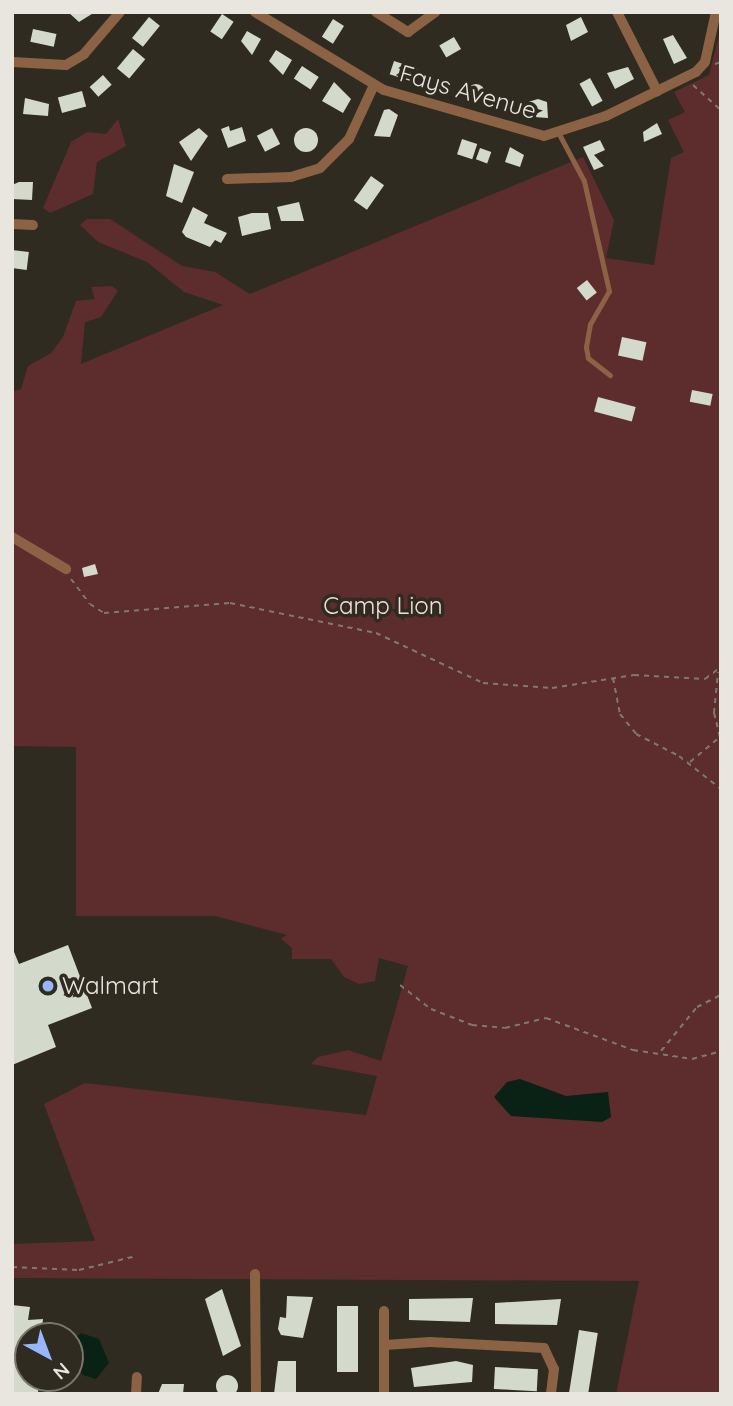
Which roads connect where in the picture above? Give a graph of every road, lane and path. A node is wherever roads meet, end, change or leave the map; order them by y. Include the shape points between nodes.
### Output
1 (120, 12) edge
2 (256, 12) edge
3 (376, 12) edge
4 (436, 12) edge
5 (617, 12) edge
6 (716, 12) edge
7 (12, 62) edge
8 (687, 77) junction
9 (374, 85) junction
10 (657, 91) junction
11 (721, 110) edge
12 (559, 134) junction
13 (227, 179) dead end
14 (12, 224) edge
15 (33, 225) dead end
16 (610, 375) dead end
17 (12, 537) edge
18 (65, 569) joint
19 (721, 667) edge
20 (718, 671) junction
21 (612, 677) junction
22 (690, 762) junction
23 (721, 789) edge
24 (400, 985) dead end
25 (721, 995) edge
26 (721, 1051) edge
27 (660, 1052) junction
28 (136, 1256) dead end
29 (12, 1267) edge
30 (254, 1274) dead end
31 (384, 1311) dead end
32 (384, 1345) junction
33 (136, 1377) dead end
34 (136, 1394) edge
35 (256, 1394) edge
36 (384, 1394) edge
37 (551, 1394) edge

1 - 7 street via 84,54 66,65
2 - 9 street, Fays Avenue
3 - 4 street via 394,28 408,32
5 - 10 street
6 - 8 street, Fays Avenue via 705,62
8 - 10 street, Fays Avenue
8 - 11 path
9 - 12 street, Fays Avenue via 515,131
9 - 13 street via 349,139 320,168 291,177
10 - 12 street, Fays Avenue
12 - 16 lane via 584,181 609,291 590,324 588,358
14 - 15 street
17 - 18 street
18 - 21 path via 90,604 104,612 230,603 376,633 425,652 475,681 552,688
19 - 20 path
20 - 21 path via 705,679
20 - 22 path via 714,713 720,737
21 - 22 path via 628,726
22 - 23 path
24 - 27 path via 450,1019 505,1028 559,1019 633,1050
25 - 27 path via 697,1007
26 - 27 path via 692,1059
28 - 29 path via 79,1270
30 - 35 street
31 - 32 street
32 - 36 street
32 - 37 street via 534,1346 549,1352 554,1381
33 - 34 street

